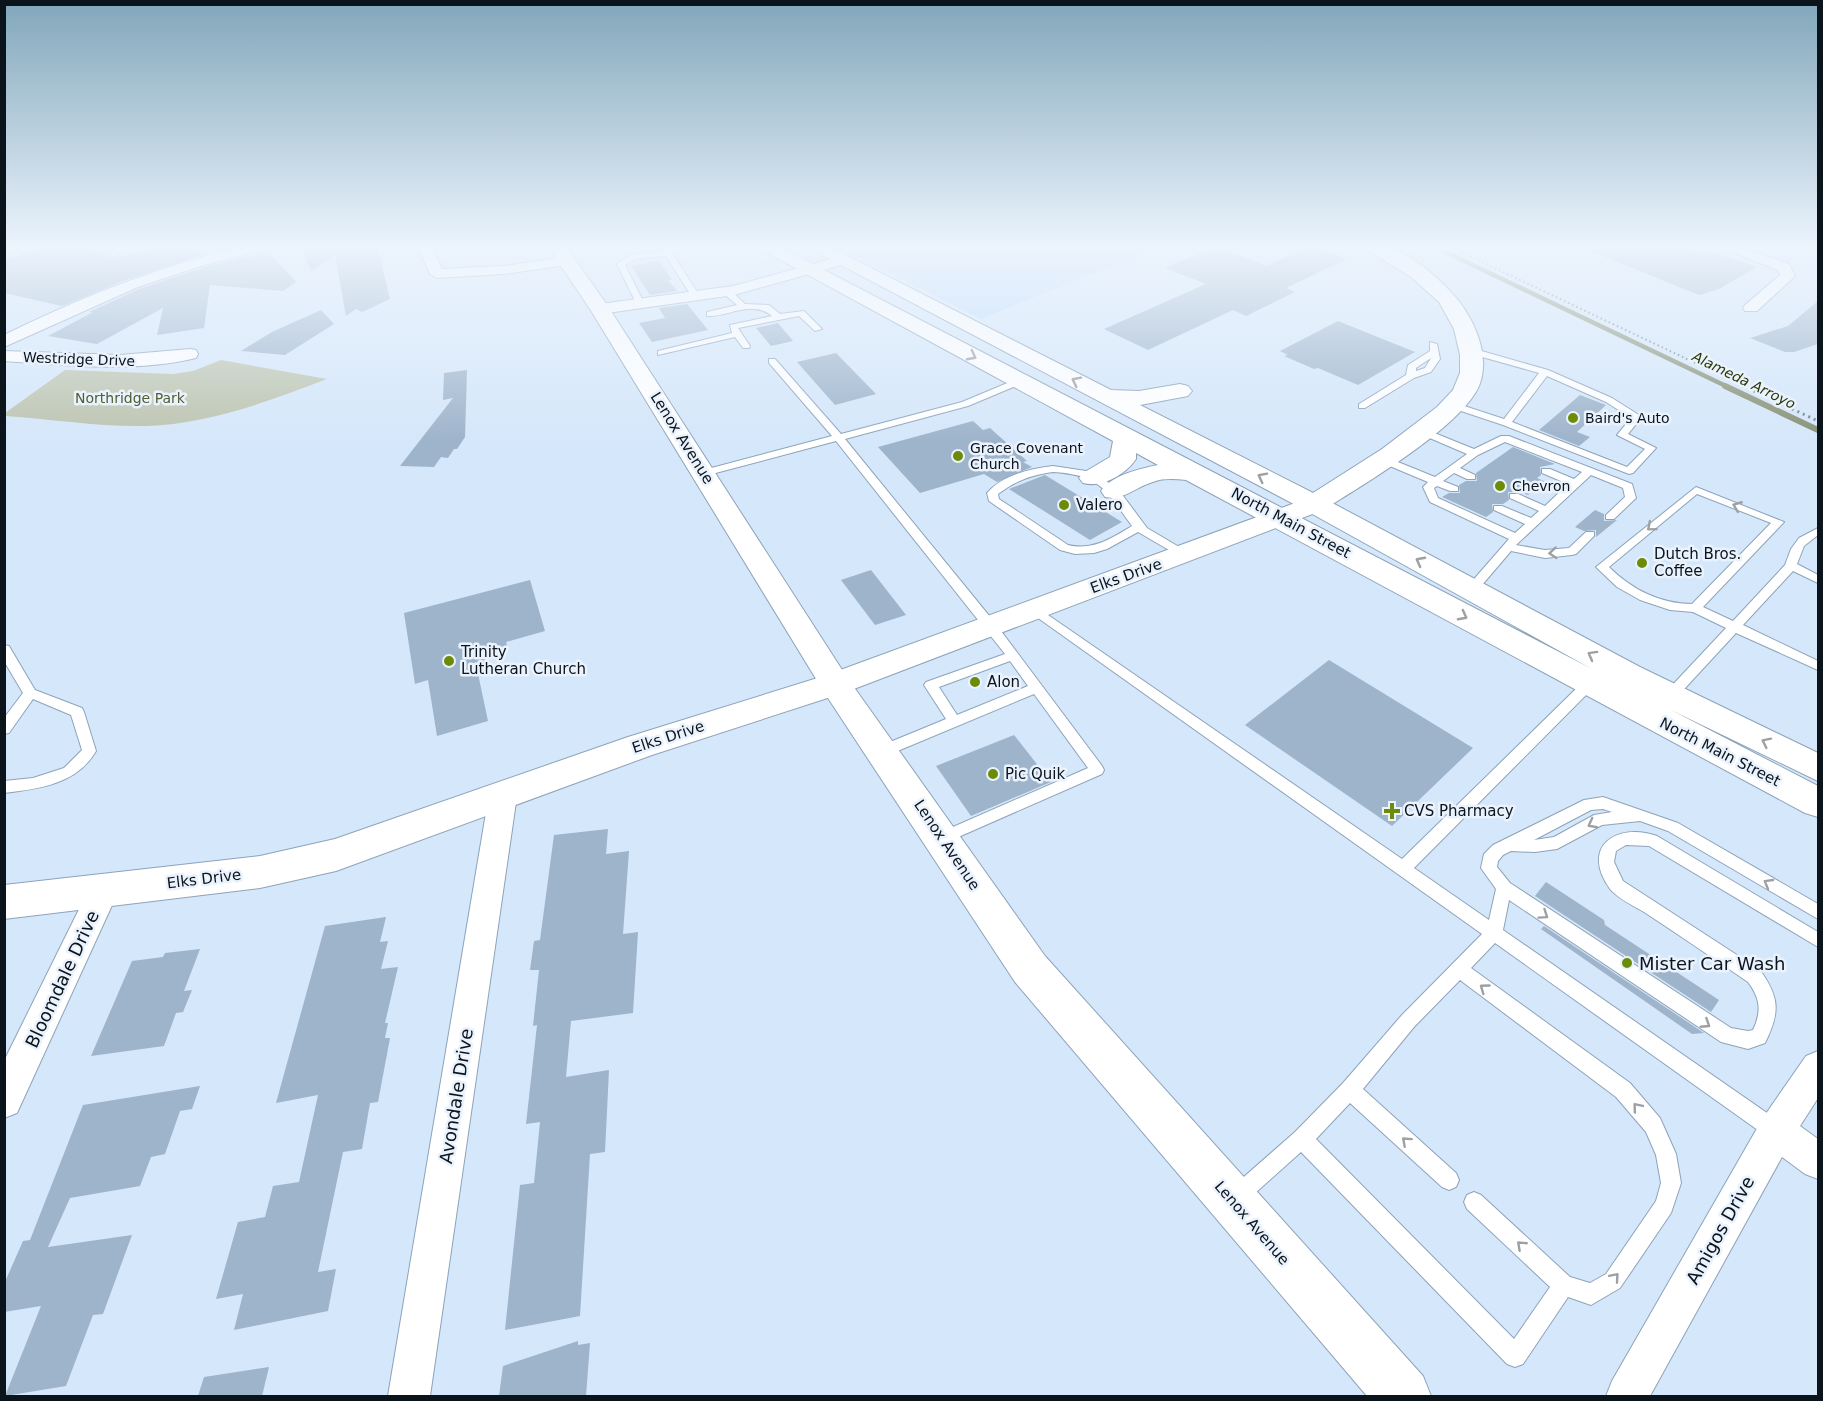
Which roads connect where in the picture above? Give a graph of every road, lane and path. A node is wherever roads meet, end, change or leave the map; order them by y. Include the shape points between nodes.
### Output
1 (66, 310) edge
2 (601, 310) edge
3 (725, 310) edge
4 (770, 310) edge
5 (886, 310) edge
6 (940, 310) edge
7 (1455, 310) edge
8 (1584, 310) edge
9 (710, 314) dead end
10 (778, 317) junction
11 (818, 329) dead end
12 (737, 334) junction
13 (4, 342) edge
14 (746, 346) dead end
15 (1433, 348) dead end
16 (1471, 351) junction
17 (661, 353) dead end
18 (190, 354) dead end
19 (4, 356) edge
20 (772, 361) dead end
21 (1545, 372) junction
22 (1020, 381) junction
23 (1101, 394) junction
24 (1452, 405) junction
25 (1362, 406) dead end
26 (1818, 421) edge
27 (1506, 423) junction
28 (1110, 428) junction
29 (1422, 431) junction
30 (838, 437) junction
31 (1184, 437) junction
32 (1488, 446) junction
33 (1474, 453) junction
34 (1504, 453) dead end
35 (1384, 460) junction
36 (1452, 468) junction
37 (1546, 471) dead end
38 (1589, 471) junction
39 (704, 473) junction
40 (1196, 473) junction
41 (1471, 477) dead end
42 (1436, 481) junction
43 (1575, 483) junction
44 (1103, 484) junction
45 (1454, 489) dead end
46 (1514, 496) dead end
47 (1314, 504) junction
48 (1498, 508) dead end
49 (1546, 510) junction
50 (1610, 517) dead end
51 (1282, 518) junction
52 (1533, 523) junction
53 (1139, 527) junction
54 (1818, 531) edge
55 (1590, 534) dead end
56 (1513, 543) junction
57 (1185, 554) junction
58 (1791, 566) junction
59 (1818, 579) edge
60 (1472, 589) junction
61 (1695, 608) junction
62 (1035, 610) junction
63 (991, 626) junction
64 (1732, 627) junction
65 (4, 649) edge
66 (1012, 656) junction
67 (1818, 666) edge
68 (836, 684) junction
69 (1035, 688) junction
70 (1601, 690) junction
71 (30, 693) junction
72 (1670, 696) junction
73 (954, 721) junction
74 (4, 729) edge
75 (883, 751) junction
76 (1818, 768) edge
77 (4, 787) edge
78 (503, 795) junction
79 (1818, 803) edge
80 (942, 838) junction
81 (1403, 868) junction
82 (1504, 888) junction
83 (104, 890) junction
84 (4, 902) edge
85 (1818, 912) edge
86 (1494, 933) junction
87 (1818, 940) edge
88 (1459, 969) junction
89 (1818, 1068) edge
90 (1350, 1090) junction
91 (4, 1100) edge
92 (1776, 1131) junction
93 (1302, 1139) junction
94 (1818, 1161) edge
95 (1449, 1180) dead end
96 (1232, 1200) junction
97 (1474, 1202) dead end
98 (1564, 1285) junction
99 (409, 1396) edge
100 (1403, 1396) edge
101 (1627, 1396) edge

1 - 13 street
2 - 39 main road, Lenox Avenue
3 - 9 lane
4 - 10 lane
5 -> 22 main road, North Main Street
23 -> 6 main road, North Main Street
7 - 16 main road via 1467,331
8 - 26 path
10 - 11 lane via 801,313
10 - 12 lane via 733,327
12 - 14 lane
12 - 17 lane
15 - 25 lane via 1436,359 1432,367
16 - 21 lane
16 - 24 main road, Elks Drive via 1469,381
18 - 19 street, Westridge Drive via 87,362
20 - 30 lane
21 - 27 lane
21 - 27 lane via 1637,417 1622,435 1651,448 1629,471
22 - 28 main road, North Main Street
22 - 30 lane via 965,404
23 - 31 main road, North Main Street
23 - 31 main road via 1133,399 1158,398 1180,391 1173,420
24 - 27 lane
24 - 29 main road, Elks Drive
28 - 40 main road, North Main Street
28 - 44 main road via 1125,449 1123,459
29 - 33 lane
29 - 35 main road, Elks Drive
30 - 39 lane
30 - 63 lane
47 -> 31 main road, North Main Street
32 - 33 lane
32 - 34 lane
32 - 38 lane via 1506,438
33 - 36 lane
35 - 42 lane
35 - 47 main road, Elks Drive
36 - 41 lane
36 - 42 lane
37 - 43 lane
38 - 43 lane
38 - 50 lane via 1628,486 1631,498
39 - 68 main road, Lenox Avenue
40 - 44 main road via 1157,471
40 - 51 main road, North Main Street
42 - 45 lane
42 - 56 lane via 1428,487 1434,500
43 - 49 lane
44 - 53 lane
44 - 53 lane via 1070,471 1038,469 1025,472 992,493 994,501 1076,552 1102,549
46 - 49 lane
47 - 51 main road, Elks Drive
60 -> 47 main road, North Main Street
48 - 52 lane
49 - 52 lane
51 - 57 main road, Elks Drive
51 -> 70 main road, North Main Street
52 - 56 lane
53 - 57 lane
54 - 58 lane via 1804,537 1795,549
55 -> 56 lane via 1572,551 1545,554
56 - 60 lane
57 - 62 main road, Elks Drive
58 - 59 lane
58 - 64 lane
72 -> 60 main road, North Main Street
61 -> 61 lane via 1778,522 1696,490 1602,567 1614,580 1648,598 1680,609
61 - 64 lane
62 - 63 main road, Elks Drive
62 - 81 lane
63 - 66 lane
63 - 68 main road, Elks Drive
64 - 67 lane
64 - 72 lane
65 - 71 lane
66 - 69 lane
66 - 73 lane via 932,685
68 - 75 main road, Lenox Avenue
68 - 78 main road, Elks Drive via 640,746
69 - 73 lane
69 - 80 lane via 1097,770
70 - 79 main road, North Main Street
70 - 81 lane
71 - 74 lane
71 - 77 lane via 76,712 89,751 69,772 33,784
76 -> 72 main road, North Main Street
73 - 75 lane
75 - 80 main road, Lenox Avenue
78 - 83 main road, Elks Drive via 336,855 287,868
78 - 99 street, Avondale Drive
80 - 96 main road, Lenox Avenue via 1030,969
81 - 86 lane
85 -> 82 lane via 1672,827 1641,814 1599,819 1557,843 1510,845 1498,850 1490,859 1489,868
82 - 86 lane
82 -> 87 lane via 1711,1028 1748,1040 1759,1037 1766,1025 1766,992 1754,976 1617,886 1606,871 1605,856 1611,846 1621,838 1652,840
83 - 84 main road, Elks Drive
83 - 91 street, Bloomdale Drive
86 - 88 lane
86 - 92 lane
88 - 90 lane via 1408,1021
98 -> 88 lane via 1591,1294 1613,1281 1664,1206 1671,1183 1666,1154 1653,1125 1623,1090
89 - 92 street, Amigos Drive
90 - 93 lane
95 -> 90 lane
92 - 94 street
92 - 101 street, Amigos Drive
93 - 96 lane
93 - 98 lane via 1515,1356
96 - 100 main road, Lenox Avenue
98 -> 97 lane

